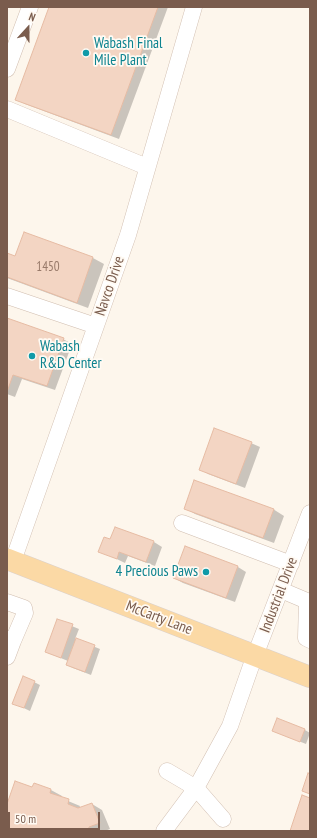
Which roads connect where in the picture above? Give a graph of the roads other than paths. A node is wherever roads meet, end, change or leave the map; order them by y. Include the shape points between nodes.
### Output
1 (30, 7) edge
2 (194, 7) edge
3 (7, 69) edge
4 (7, 109) edge
5 (147, 167) junction
6 (7, 296) edge
7 (96, 326) junction
8 (310, 513) edge
9 (182, 523) dead end
10 (10, 560) edge
11 (291, 564) junction
12 (281, 590) junction
13 (7, 602) edge
14 (10, 640) edge
15 (310, 640) edge
16 (256, 656) junction
17 (7, 657) edge
18 (310, 677) edge
19 (167, 771) dead end
20 (196, 788) junction
21 (223, 818) dead end
22 (164, 831) edge

1 - 3 street
2 - 5 street, Navco Drive
4 - 5 street
5 - 7 street, Navco Drive via 128,235
6 - 7 street
7 - 10 street, Navco Drive
8 - 11 street, Industrial Drive
9 - 11 street
10 - 16 main road, McCarty Lane
11 - 12 street, Industrial Drive
12 - 15 street via 307,601 306,638
12 - 16 street, Industrial Drive
13 - 14 street via 24,608 25,613
14 - 17 street
16 - 18 main road, McCarty Lane
16 - 20 street, Industrial Drive via 230,726
19 - 20 street
20 - 21 street
20 - 22 street, Industrial Drive

